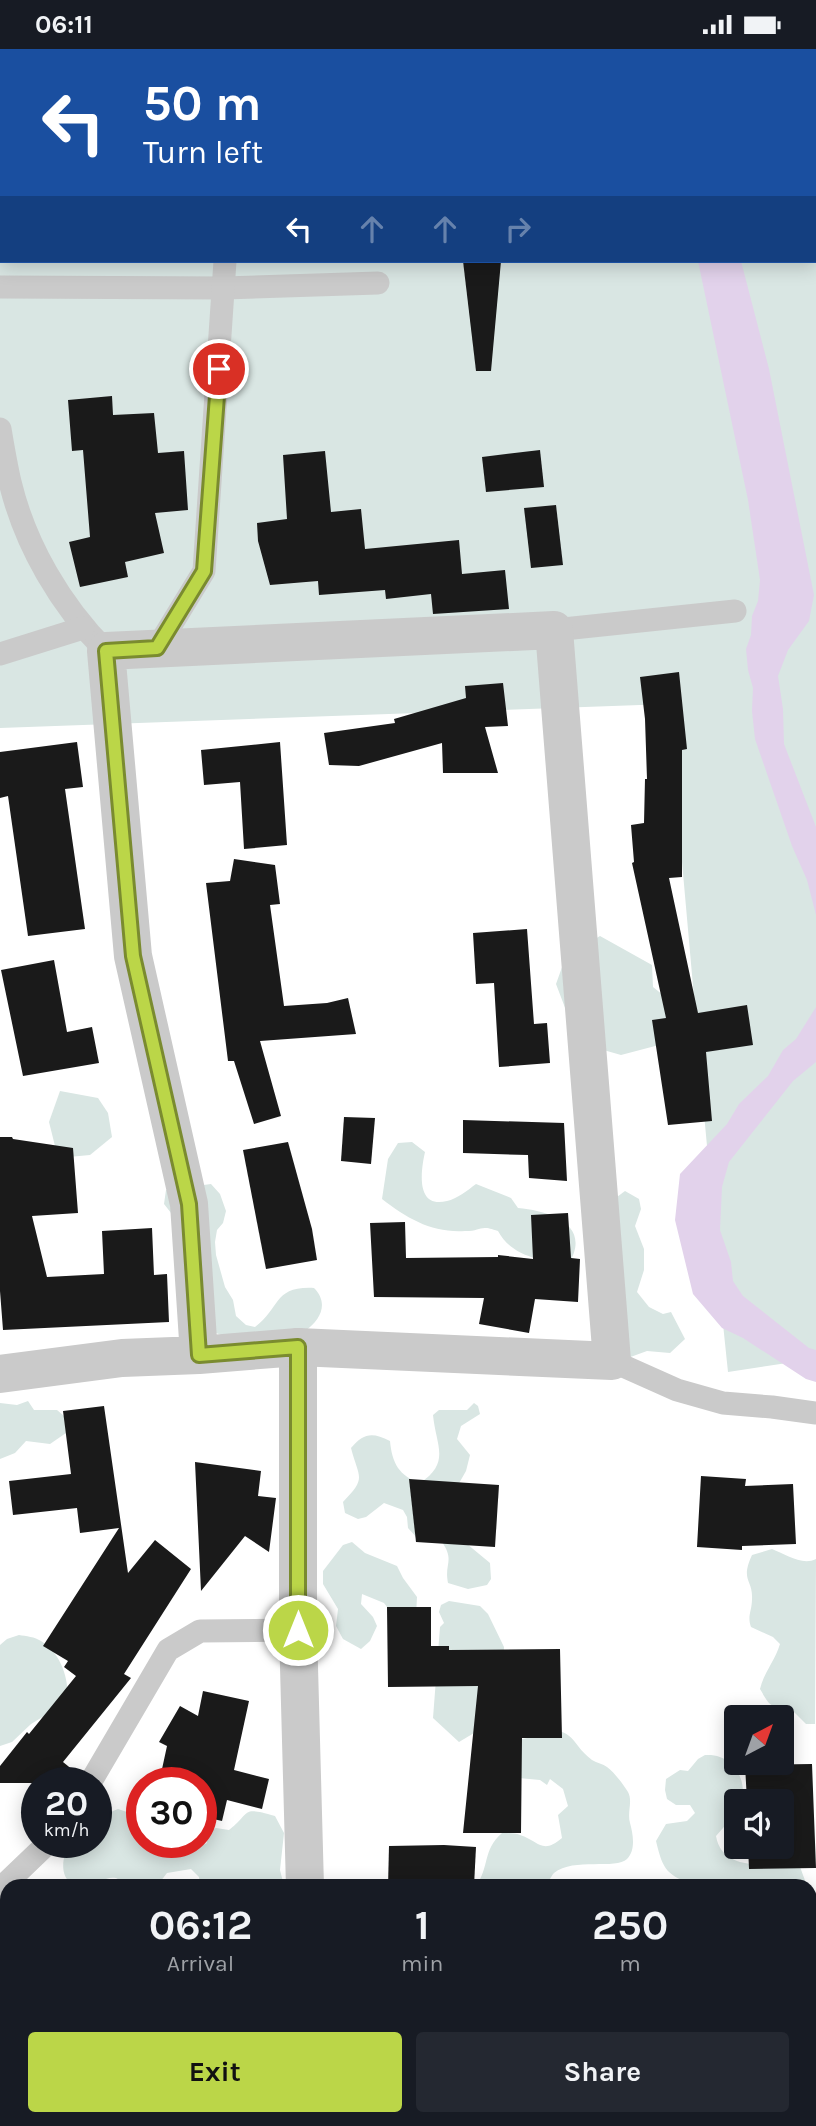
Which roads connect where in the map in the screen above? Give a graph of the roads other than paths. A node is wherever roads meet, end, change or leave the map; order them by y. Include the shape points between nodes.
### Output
1 (225, 263) edge
2 (378, 283) dead end
3 (0, 287) edge
4 (224, 288) junction
5 (0, 429) edge
6 (735, 611) dead end
7 (554, 630) junction
8 (95, 639) junction
9 (157, 648) junction
10 (0, 654) edge
11 (298, 1347) junction
12 (199, 1355) junction
13 (612, 1361) junction
14 (0, 1374) edge
15 (816, 1413) edge
16 (298, 1630) junction
17 (99, 1767) edge
18 (32, 1858) edge
19 (10, 1879) edge
20 (305, 1879) edge

1 - 4 lane
2 - 4 lane
3 - 4 lane
4 - 9 lane via 204,571
5 - 8 lane via 10,484 35,553
6 - 7 lane
7 - 9 street
7 - 13 street
8 - 9 street
8 - 10 lane
8 - 12 street via 133,956 189,1204
11 - 12 street
11 - 13 street
11 - 16 street
12 - 14 street via 122,1358
13 - 15 lane via 677,1390 723,1403
16 - 17 lane via 200,1631 168,1650
16 - 20 street
18 - 19 lane

